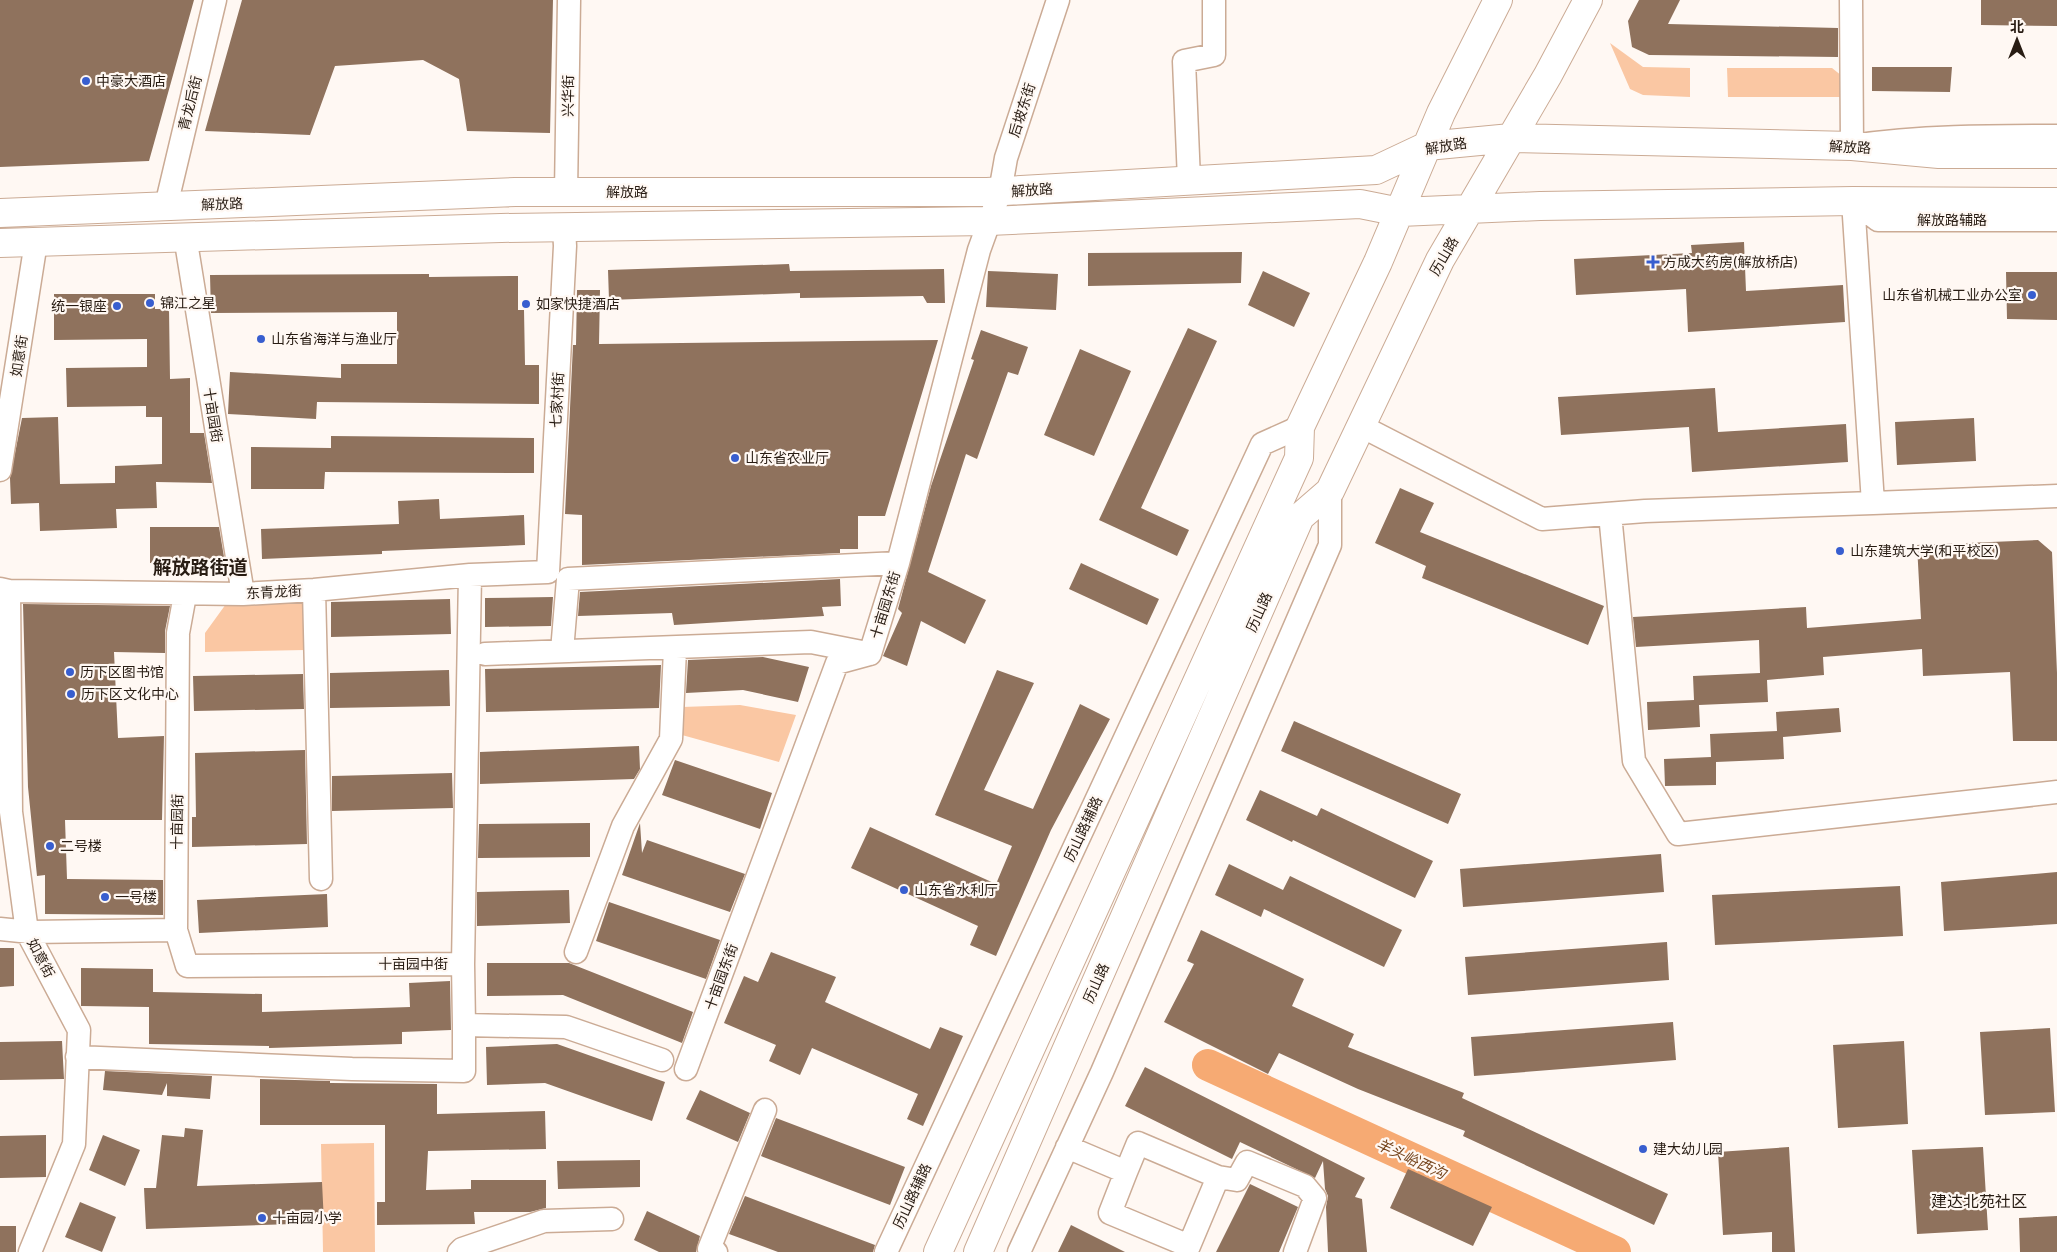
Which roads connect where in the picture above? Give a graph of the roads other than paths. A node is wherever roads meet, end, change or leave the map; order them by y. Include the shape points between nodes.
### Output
1 (215, 0) edge
2 (569, 0) edge
3 (1058, 0) edge
4 (1214, 0) edge
5 (1498, 0) edge
6 (1588, 0) edge
7 (1851, 0) edge
8 (2057, 136) edge
9 (1510, 138) junction
10 (1427, 146) junction
11 (1852, 146) junction
12 (2057, 154) edge
13 (1189, 180) junction
14 (566, 192) junction
15 (1000, 192) junction
16 (1853, 201) junction
17 (2057, 202) edge
18 (166, 206) junction
19 (1470, 208) junction
20 (1400, 212) junction
21 (0, 213) edge
22 (2057, 220) edge
23 (989, 221) junction
24 (564, 228) junction
25 (185, 236) junction
26 (36, 242) junction
27 (0, 243) edge
28 (1361, 426) junction
29 (1300, 428) junction
30 (0, 470) edge
31 (1330, 490) junction
32 (2057, 496) edge
33 (1873, 503) junction
34 (1610, 514) junction
35 (898, 563) junction
36 (548, 572) joint
37 (470, 575) junction
38 (4, 590) edge
39 (314, 590) junction
40 (243, 594) junction
41 (185, 595) junction
42 (675, 649) junction
43 (562, 651) junction
44 (485, 654) dead end
45 (870, 654) junction
46 (2057, 792) edge
47 (5, 812) edge
48 (321, 879) dead end
49 (0, 929) edge
50 (176, 930) junction
51 (27, 932) junction
52 (576, 952) dead end
53 (464, 964) junction
54 (464, 1025) junction
55 (77, 1057) junction
56 (662, 1060) dead end
57 (686, 1069) dead end
58 (765, 1110) dead end
59 (1067, 1148) junction
60 (1126, 1172) junction
61 (1218, 1177) junction
62 (612, 1219) dead end
63 (711, 1251) edge
64 (30, 1252) edge
65 (459, 1252) edge
66 (886, 1252) edge
67 (938, 1252) edge
68 (978, 1252) edge
69 (1019, 1252) edge
70 (1295, 1252) edge

1 - 18 street, 青龙后街
2 - 14 street, 兴华街
3 - 15 street, 后坡东街 via 1006,158
4 - 13 street via 1214,55 1184,61
5 - 10 main road, 历山路
6 - 9 main road, 历山路
7 - 11 street
8 - 11 street via 1897,139
9 - 10 main road, 解放路
9 - 11 main road, 解放路
9 - 19 main road, 历山路
10 - 13 main road, 解放路 via 1376,170
10 - 20 main road, 历山路
11 - 12 main road, 解放路 via 1939,154
13 - 15 main road, 解放路
14 - 15 main road, 解放路
14 - 18 main road, 解放路
15 - 23 street, 后坡东街
16 - 17 main road, 解放路
16 - 19 main road, 解放路
16 - 22 street, 解放路辅路 via 1878,220
16 - 33 street
18 - 21 main road, 解放路
19 - 20 main road, 解放路
19 - 28 main road, 历山路 via 1440,260
20 - 23 main road, 解放路 via 1360,204
20 - 29 main road, 历山路
23 - 24 main road, 解放路
23 - 35 street, 十亩园东街
24 - 25 main road, 解放路
24 - 36 street, 七家村街
25 - 26 main road, 解放路
25 - 40 street, 十亩园街
26 - 27 main road, 解放路
26 - 30 street, 如意街
28 - 31 main road, 历山路
28 - 34 street via 1542,519
29 - 66 street, 历山路辅路 via 1262,444
29 - 67 main road, 历山路 via 1299,458
31 - 59 street via 1330,545
31 - 68 main road, 历山路 via 1300,517
32 - 33 street
33 - 34 street
34 - 46 street via 1634,761 1678,834
35 - 43 street via 568,579
35 - 45 street, 十亩园东街
36 - 37 street, 东青龙街
37 - 39 street, 东青龙街
37 - 53 street, 十亩园中街
38 - 41 street, 东青龙街
38 - 47 street, 如意街
39 - 40 street, 东青龙街
39 - 48 street
40 - 41 street, 东青龙街
41 - 50 street, 十亩园街 via 178,633
42 - 43 street
42 - 45 street via 811,642
42 - 52 street via 671,739 623,826
43 - 44 street
45 - 57 street, 十亩园东街 via 837,663
47 - 51 street, 如意街
49 - 51 street
50 - 51 street
50 - 53 street, 十亩园中街 via 187,966
51 - 55 street, 如意街 via 79,1030
53 - 54 street
54 - 55 street via 464,1070 352,1069
54 - 56 street via 566,1027
55 - 64 street, 如意街 via 74,1144
58 - 63 street
59 - 60 street
59 - 69 street
60 - 61 street via 1138,1143
60 - 61 street via 1110,1213 1189,1246
61 - 70 street via 1237,1180 1247,1162 1305,1186 1316,1198
62 - 65 street via 544,1221

